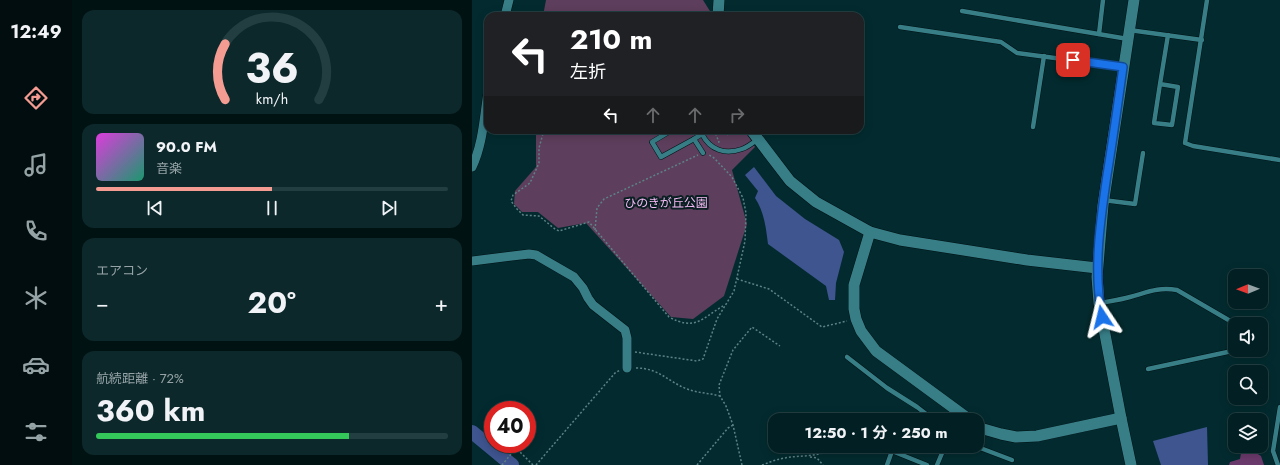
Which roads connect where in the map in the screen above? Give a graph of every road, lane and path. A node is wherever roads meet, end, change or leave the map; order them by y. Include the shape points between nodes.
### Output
1 (509, 0) edge
2 (719, 0) edge
3 (1103, 0) edge
4 (1134, 0) edge
5 (1207, 0) edge
6 (962, 11) dead end
7 (506, 12) edge
8 (718, 12) edge
9 (900, 27) dead end
10 (1099, 34) junction
11 (1128, 35) junction
12 (1168, 35) junction
13 (1202, 40) junction
14 (1044, 56) junction
15 (1123, 67) junction
16 (1160, 84) junction
17 (484, 118) edge
18 (1033, 127) dead end
19 (543, 134) edge
20 (665, 134) edge
21 (699, 134) edge
22 (702, 134) edge
23 (716, 134) edge
24 (754, 134) edge
25 (694, 139) junction
26 (714, 139) dead end
27 (758, 139) junction
28 (703, 153) junction
29 (1143, 153) dead end
30 (1280, 160) edge
31 (472, 167) edge
32 (1103, 200) junction
33 (595, 230) junction
34 (870, 232) junction
35 (472, 261) edge
36 (1097, 268) junction
37 (736, 279) junction
38 (1099, 303) junction
39 (725, 306) junction
40 (856, 319) junction
41 (1228, 320) edge
42 (780, 346) dead end
43 (1228, 352) edge
44 (627, 354) junction
45 (847, 356) dead end
46 (627, 368) junction
47 (1148, 369) dead end
48 (720, 396) junction
49 (1280, 408) edge
50 (925, 413) edge
51 (954, 413) edge
52 (1121, 418) junction
53 (733, 425) junction
54 (984, 429) edge
55 (984, 449) edge
56 (822, 453) edge
57 (942, 453) edge
58 (806, 456) junction
59 (1012, 460) dead end
60 (502, 465) edge
61 (533, 465) edge
62 (536, 465) edge
63 (697, 465) edge
64 (742, 465) edge
65 (762, 465) edge
66 (823, 465) edge
67 (887, 465) edge
68 (927, 465) edge
69 (937, 465) edge
70 (1131, 465) edge
71 (1278, 465) edge

1 - 7 street
2 - 8 street
3 - 10 lane
4 - 11 street
5 - 13 lane
6 - 10 lane
9 - 14 lane via 1001,42 1017,53
10 - 11 lane
11 - 12 lane
11 - 15 street
12 - 13 lane
12 - 16 lane
13 - 30 lane via 1185,143
14 - 15 lane
14 - 18 lane
15 - 32 street
16 - 16 lane via 1178,87 1172,125 1154,122
17 - 31 street via 477,156
19 - 33 path via 539,148 539,164 530,183 513,196 511,201 523,215 539,216 555,229 589,222
20 - 25 lane via 652,142 661,157
21 - 25 lane
22 - 27 lane via 716,150 728,152 742,149
23 - 26 path via 719,142
24 - 27 street
25 - 28 lane
27 - 34 street via 790,181 816,202
28 - 33 path via 604,199 597,208
28 - 37 path via 714,158 732,177 743,198 746,213 745,241
29 - 32 lane via 1135,204
32 - 36 street
33 - 39 path via 670,317 681,323 696,323
34 - 36 street via 960,250
34 - 40 street via 854,285
35 - 44 street via 536,255 574,277 593,305 625,330
36 - 38 street
37 - 39 path via 734,291
37 - 40 path via 769,289 822,327
38 - 41 lane via 1116,301 1155,289 1177,290
38 - 52 street
39 - 44 path via 717,318 703,358 697,360 636,351
40 - 51 street via 861,331 876,351
42 - 48 path via 752,327 733,350 719,385
43 - 47 lane
44 - 46 street
45 - 50 lane via 887,388
46 - 48 path via 661,373 687,388
46 - 62 path via 615,373
48 - 53 path
49 - 71 lane via 1273,451
52 - 54 street via 1037,436 1016,437
52 - 70 street
53 - 63 path
53 - 64 path
55 - 59 lane
56 - 58 path
57 - 69 lane
58 - 65 path via 779,459
58 - 66 path via 817,458
60 - 61 path via 516,448
67 - 68 lane via 892,451

